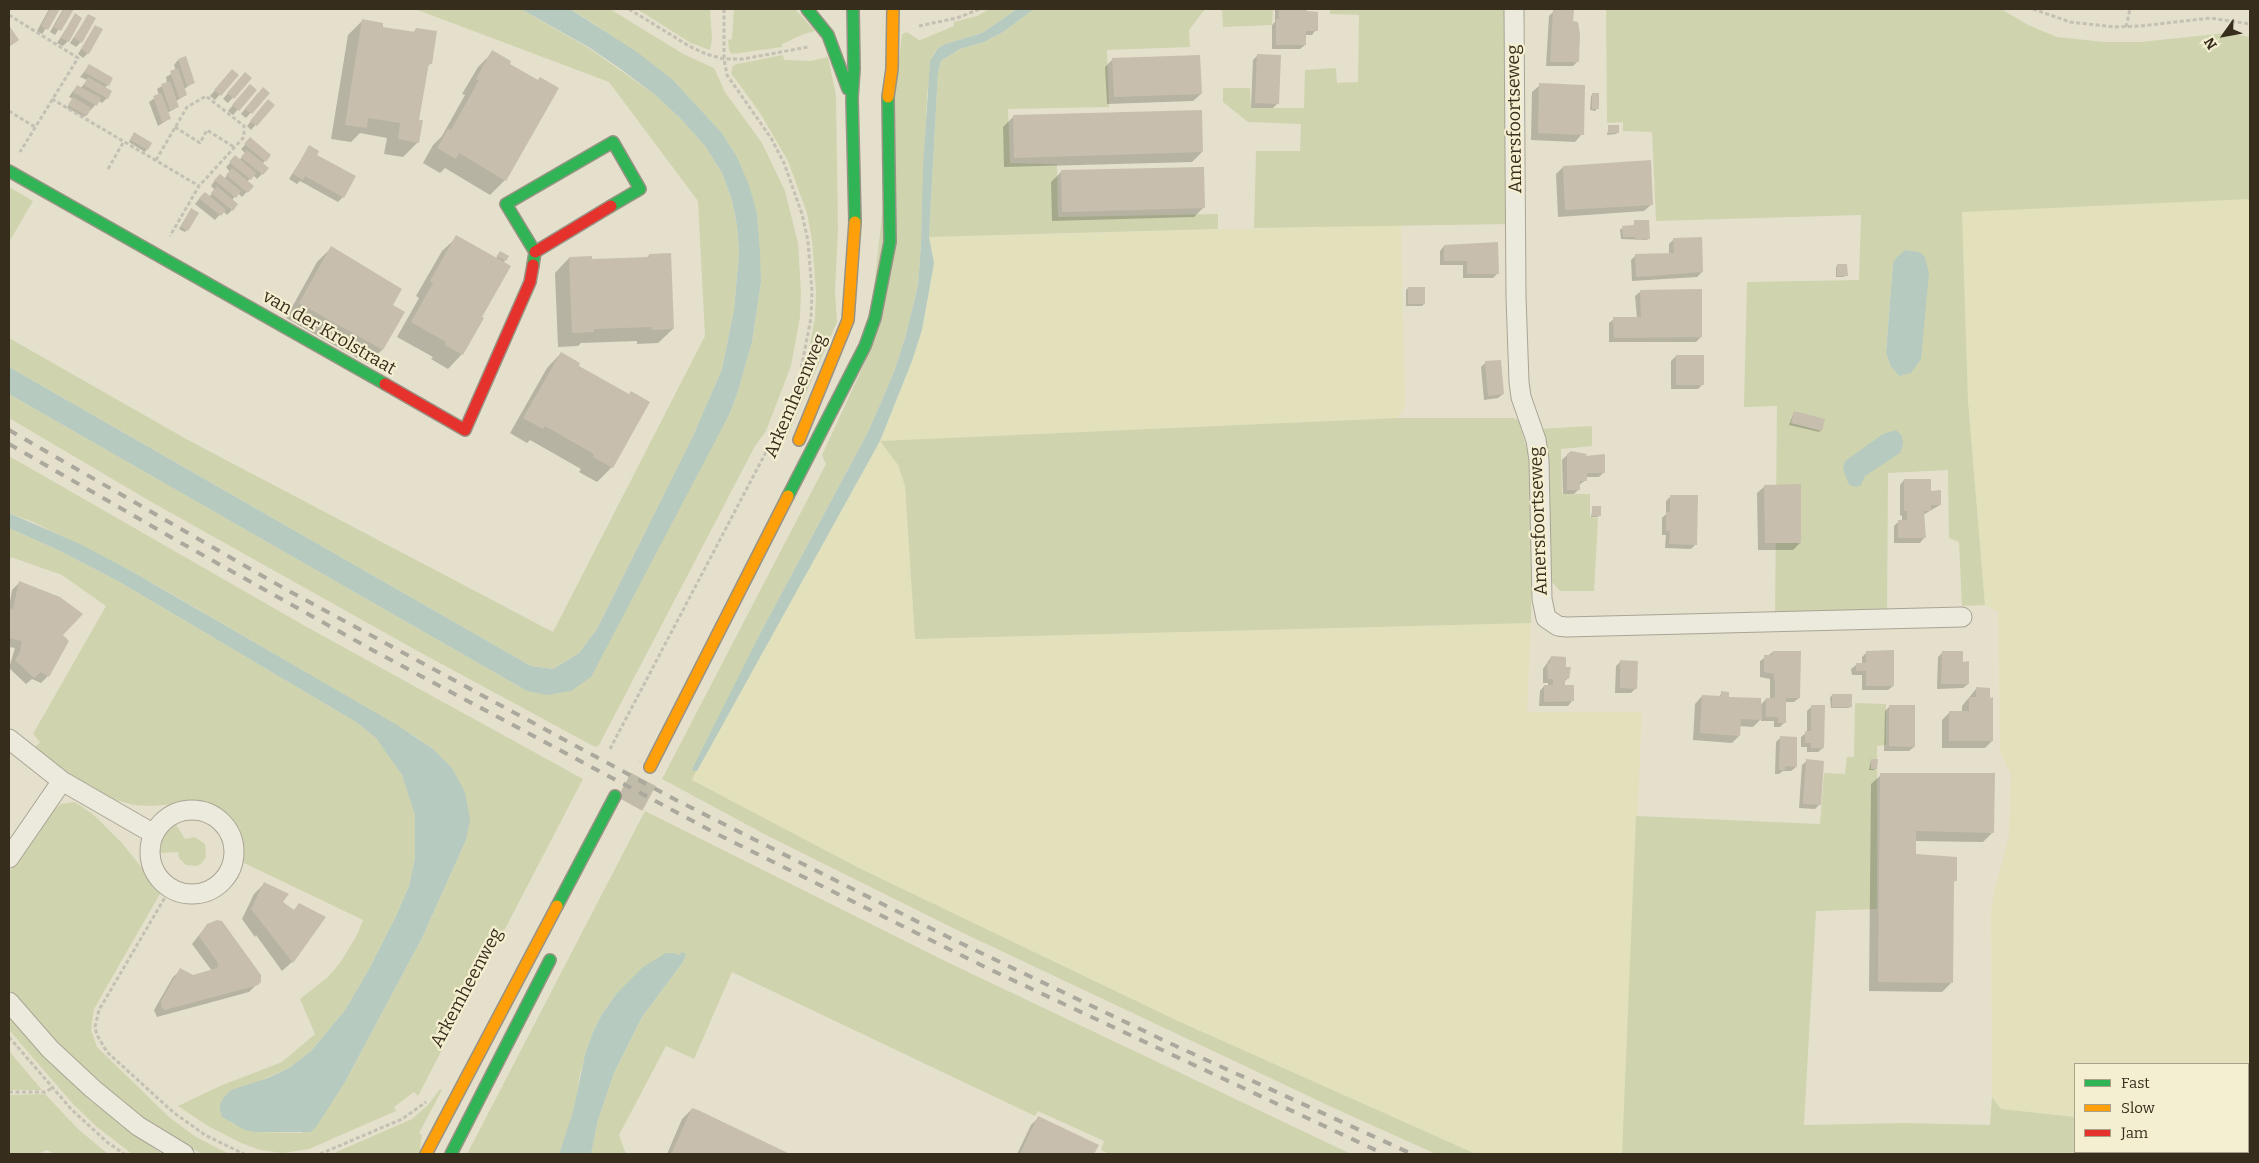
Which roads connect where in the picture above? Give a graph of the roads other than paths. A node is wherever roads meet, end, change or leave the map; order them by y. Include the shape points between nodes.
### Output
1 (807, 9) edge
2 (853, 9) edge
3 (893, 9) edge
4 (1514, 9) edge
5 (880, 69) dead end
6 (888, 89) junction
7 (852, 98) junction
8 (9, 171) edge
9 (535, 252) junction
10 (793, 452) dead end
11 (1962, 617) dead end
12 (9, 739) edge
13 (650, 767) tunnel mouth
14 (62, 780) junction
15 (615, 796) dead end
16 (154, 834) junction
17 (9, 858) edge
18 (554, 953) dead end
19 (9, 1002) edge
20 (184, 1154) edge
21 (426, 1154) edge
22 (451, 1154) edge

1 - 7 main road via 828,35 840,74
2 - 7 main road, Arkemheenweg
3 - 6 main road, Arkemheenweg via 892,69
4 - 11 street, Amersfoortseweg via 1519,382 1539,460 1542,599 1546,618 1566,627
5 - 6 main road, Arkemheenweg
6 - 13 main road, Arkemheenweg via 890,242 875,318 865,346
7 - 10 main road, Arkemheenweg via 854,234 848,320
8 - 9 main road, van der Krolstraat via 465,430 530,282
9 - 9 main road via 506,204 613,142 640,189
12 - 14 street
14 - 16 street
14 - 17 street
15 - 21 main road
16 - 16 street via 151,846 153,864 171,888 194,894 205,892 225,878 231,868 234,845 230,834 224,824 209,814 192,810 170,816
18 - 22 main road
19 - 20 street via 93,1090 138,1126

